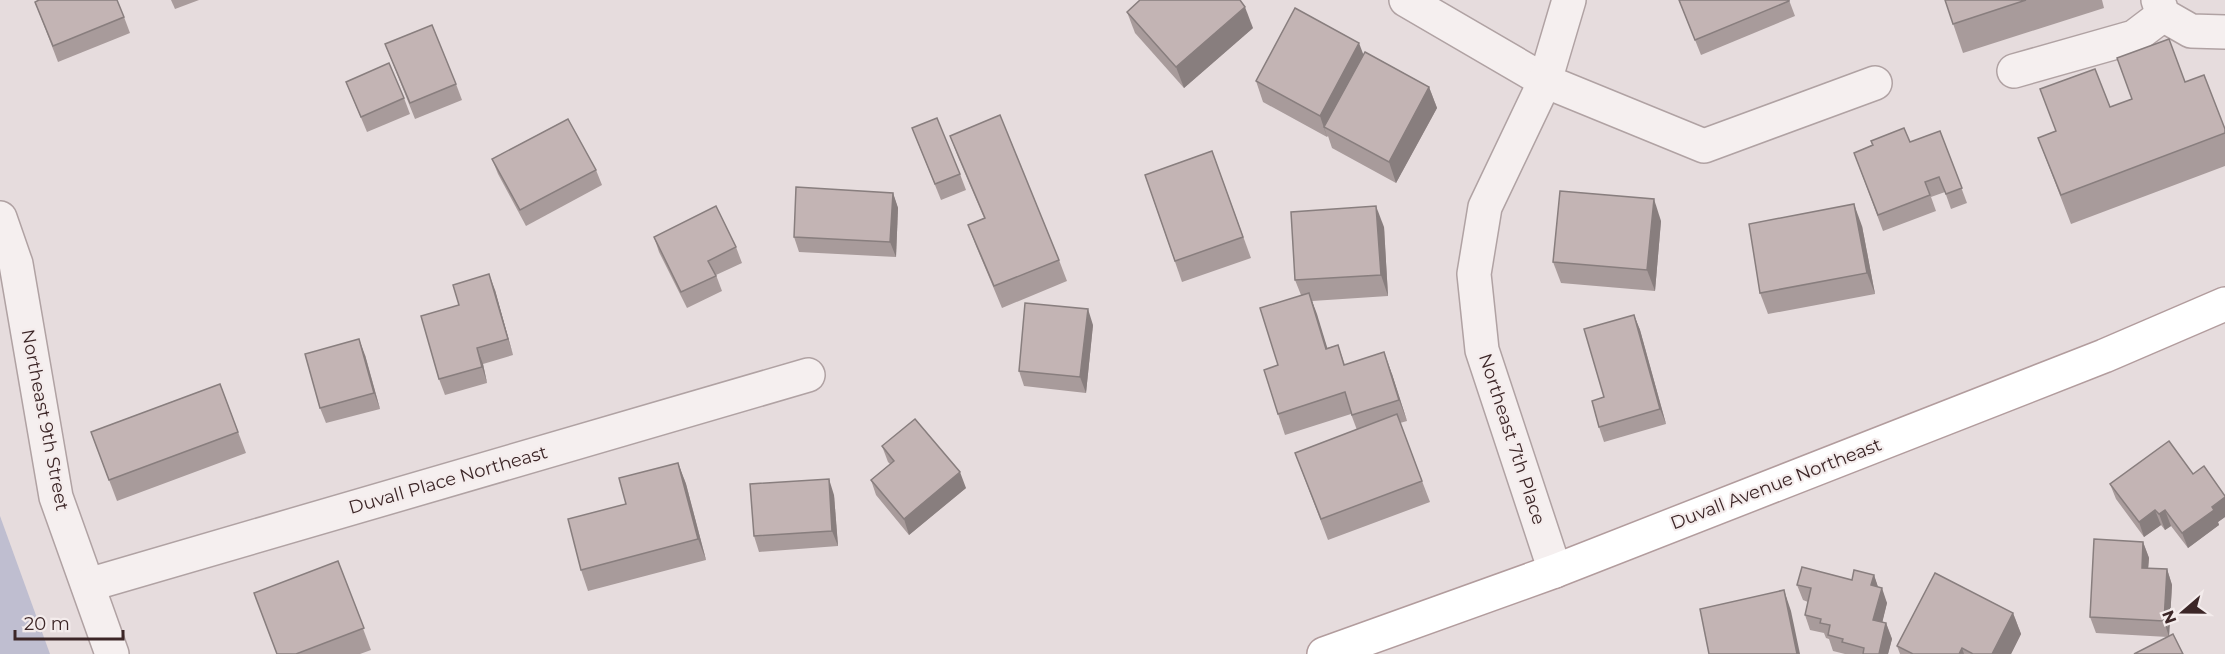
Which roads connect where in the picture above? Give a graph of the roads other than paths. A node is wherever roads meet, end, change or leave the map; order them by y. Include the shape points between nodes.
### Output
1 (1406, 0) edge
2 (1569, 0) edge
3 (2160, 8) edge
4 (2225, 32) edge
5 (2014, 71) dead end
6 (1545, 81) junction
7 (1875, 83) dead end
8 (0, 218) edge
9 (2225, 304) edge
10 (808, 375) dead end
11 (1555, 571) junction
12 (88, 585) junction
13 (112, 654) edge
14 (1324, 654) edge

1 - 6 street
2 - 6 street, Northeast 7th Place
3 - 4 street via 2191,31
3 - 5 street via 2134,37
6 - 7 street via 1704,146
6 - 11 street, Northeast 7th Place via 1485,207 1474,274 1482,350
8 - 12 street, Northeast 9th Street via 16,264 56,498
9 - 11 main road, Duvall Avenue Northeast via 2104,356
10 - 12 street, Duvall Place Northeast
11 - 14 main road, Duvall Avenue Northeast
12 - 13 street, Northeast 9th Street

